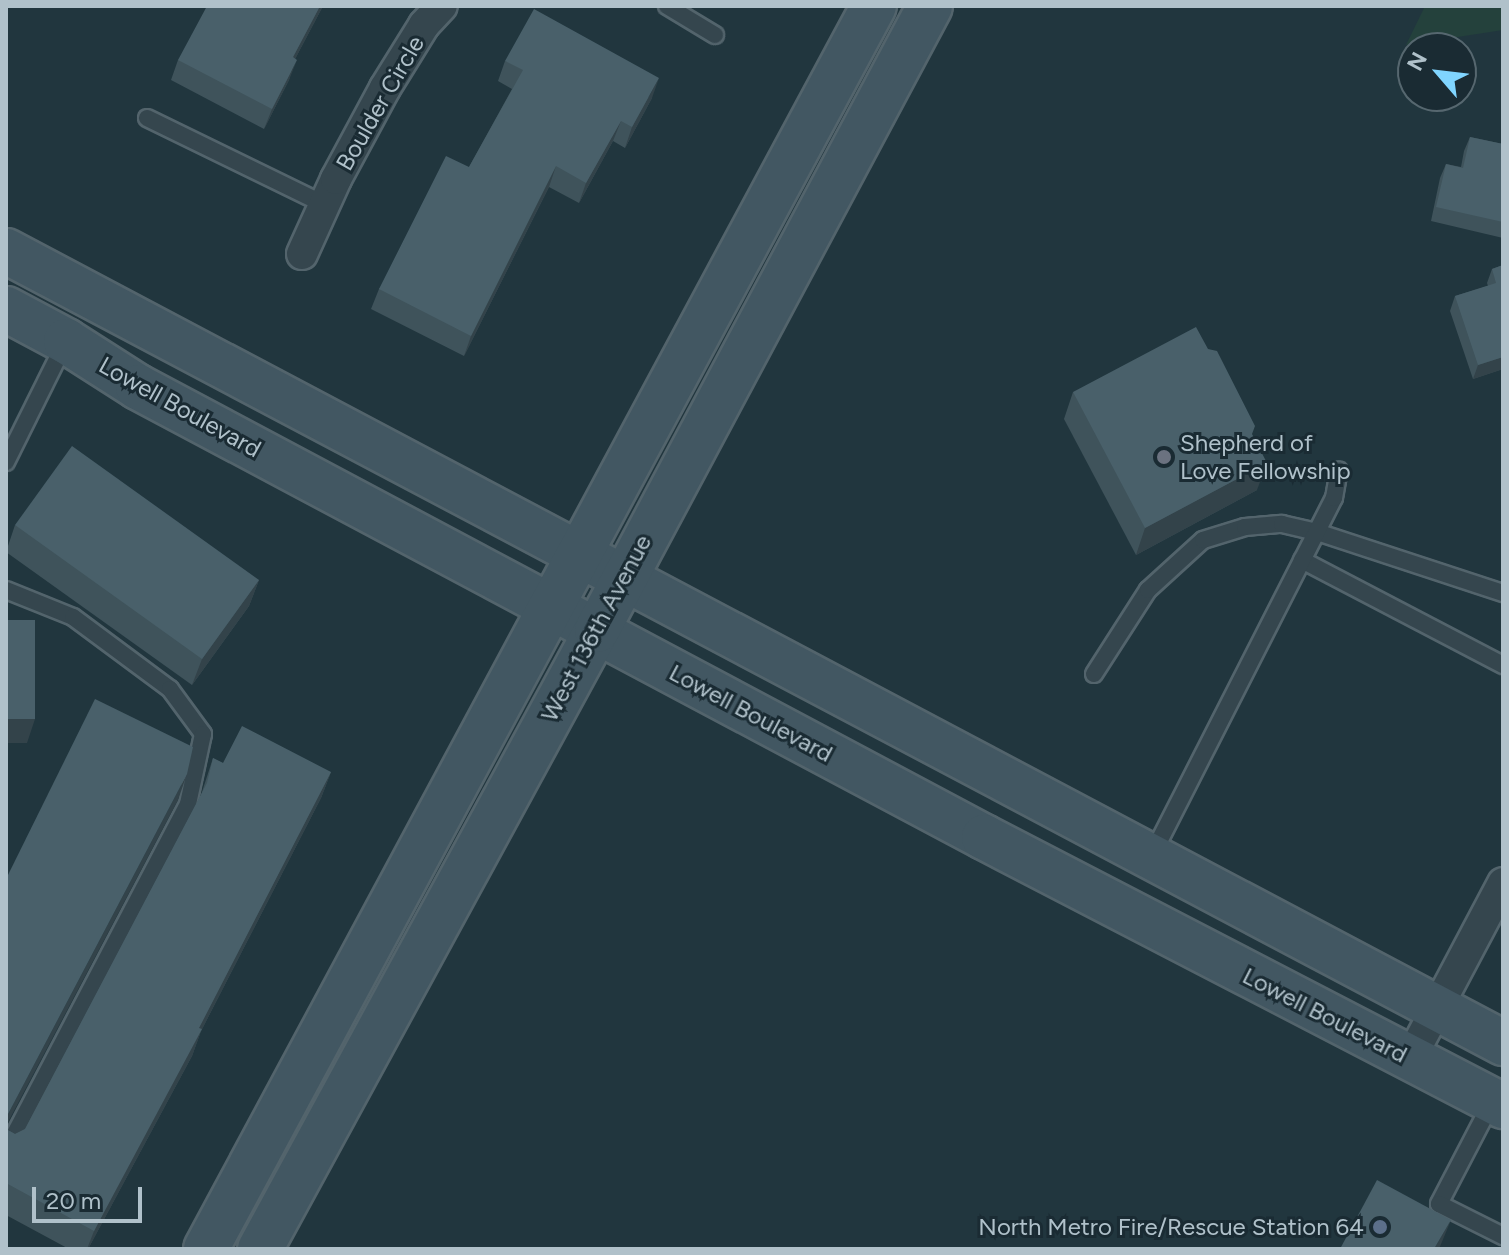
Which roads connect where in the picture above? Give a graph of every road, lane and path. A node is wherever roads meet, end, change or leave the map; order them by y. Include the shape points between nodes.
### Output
1 (442, 6) edge
2 (667, 6) edge
3 (874, 6) edge
4 (930, 6) edge
5 (715, 35) dead end
6 (147, 118) dead end
7 (325, 205) junction
8 (6, 251) edge
9 (302, 254) dead end
10 (6, 309) edge
11 (66, 341) junction
12 (6, 462) edge
13 (1339, 470) dead end
14 (1317, 532) junction
15 (578, 554) junction
16 (1302, 560) junction
17 (624, 578) junction
18 (6, 590) edge
19 (1503, 593) edge
20 (550, 604) junction
21 (597, 630) junction
22 (1503, 665) edge
23 (1094, 674) dead end
24 (1150, 858) junction
25 (1503, 883) edge
26 (1437, 1008) junction
27 (1503, 1043) edge
28 (1410, 1059) junction
29 (1498, 1103) edge
30 (6, 1150) edge
31 (1503, 1236) edge
32 (206, 1249) edge
33 (260, 1249) edge

1 - 7 street, Boulder Circle via 385,88
2 - 5 lane
3 - 15 main road
4 - 17 main road, West 136th Avenue
6 - 7 lane
7 - 9 street, Boulder Circle
8 - 15 main road
10 - 11 main road, Lowell Boulevard
11 - 12 lane
11 - 20 main road, Lowell Boulevard via 138,387
13 - 14 lane via 1334,498
14 - 16 lane
14 - 19 lane
14 - 23 lane via 1282,524 1245,527 1203,540 1148,590
15 - 17 main road
15 - 20 main road
16 - 22 lane
16 - 24 lane
17 - 21 main road, West 136th Avenue
17 - 24 main road
18 - 30 lane via 73,617 170,689 203,734 188,804
20 - 21 main road, Lowell Boulevard
20 - 32 main road
21 - 28 main road, Lowell Boulevard
21 - 33 main road, West 136th Avenue
24 - 26 main road
25 - 26 street
26 - 27 main road
26 - 28 street
28 - 29 main road, Lowell Boulevard
29 - 31 lane via 1439,1204

